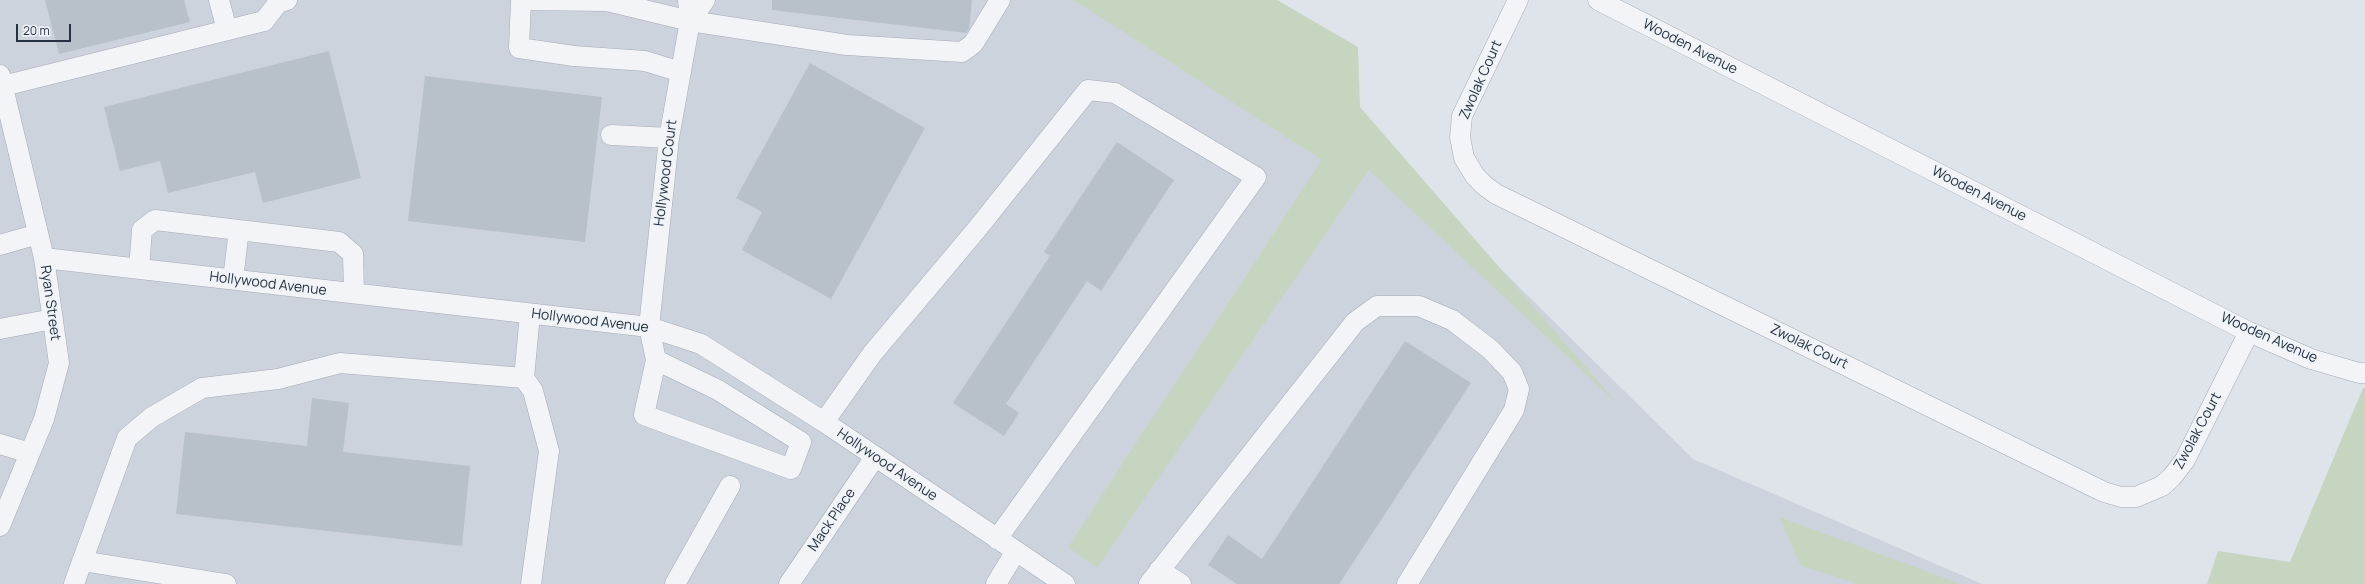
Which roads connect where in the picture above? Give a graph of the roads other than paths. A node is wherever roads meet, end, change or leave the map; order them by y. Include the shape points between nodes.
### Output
1 (219, 0) edge
2 (287, 0) edge
3 (688, 0) edge
4 (705, 0) edge
5 (1000, 0) edge
6 (1518, 0) edge
7 (1598, 0) edge
8 (690, 21) junction
9 (227, 30) junction
10 (681, 72) junction
11 (1, 80) edge
12 (5, 117) edge
13 (611, 135) dead end
14 (669, 138) junction
15 (238, 230) junction
16 (38, 234) junction
17 (0, 245) edge
18 (44, 258) junction
19 (139, 269) junction
20 (233, 279) junction
21 (354, 293) junction
22 (530, 314) junction
23 (53, 319) junction
24 (649, 327) junction
25 (0, 329) edge
26 (2250, 332) junction
27 (656, 360) junction
28 (2365, 373) edge
29 (524, 378) junction
30 (824, 422) junction
31 (1, 446) edge
32 (30, 453) junction
33 (875, 457) junction
34 (730, 486) dead end
35 (0, 526) edge
36 (997, 539) junction
37 (1016, 551) junction
38 (82, 561) junction
39 (1154, 577) edge
40 (74, 584) edge
41 (226, 584) edge
42 (531, 584) edge
43 (675, 584) edge
44 (789, 584) edge
45 (996, 584) edge
46 (1065, 584) edge
47 (1181, 584) edge
48 (1407, 584) edge

1 - 9 street
2 - 9 street via 278,3 264,21
3 - 8 street
4 - 8 street
5 - 8 street via 973,44 962,52 847,45
6 - 26 street, Zwolak Court via 1462,116 1460,137 1464,158 1485,186 2104,492 2122,497 2136,497 2162,486 2172,477 2185,460
7 - 26 street, Wooden Avenue
8 - 10 street, Hollywood Court
8 - 10 street via 607,1 521,0 519,48 574,56 645,61
9 - 11 street
10 - 14 street, Hollywood Court
11 - 12 street, Ryan Street
12 - 16 street, Ryan Street
13 - 14 street
14 - 24 street, Hollywood Court
15 - 19 street via 155,220 142,230
15 - 20 street
15 - 21 street via 339,242 353,254
16 - 17 street
16 - 18 street, Ryan Street
18 - 19 street, Hollywood Avenue
18 - 23 street, Ryan Street
19 - 20 street, Hollywood Avenue
20 - 21 street, Hollywood Avenue
21 - 22 street, Hollywood Avenue
22 - 24 street, Hollywood Avenue
22 - 29 street
23 - 25 street
23 - 32 street, Ryan Street via 59,363 44,420
24 - 27 street, Hollywood Court
24 - 30 street, Hollywood Avenue via 701,344
26 - 28 street, Wooden Avenue via 2304,356
27 - 27 street via 644,415 791,469 800,442 718,390
29 - 38 street via 340,363 278,379 202,388 152,417 126,438
29 - 42 street via 533,391 549,451
30 - 33 street, Hollywood Avenue
30 - 36 street via 872,354 977,230 1088,90 1115,93 1256,177
31 - 32 street
32 - 35 street, Ryan Street
33 - 36 street, Hollywood Avenue
33 - 44 street, Mack Place
34 - 43 street
36 - 37 street, Hollywood Avenue
37 - 45 street
37 - 46 street, Hollywood Avenue
38 - 40 street
38 - 41 street
39 - 47 street
39 - 48 street via 1355,322 1377,306 1419,306 1452,320 1490,349 1512,372 1519,390 1514,410

